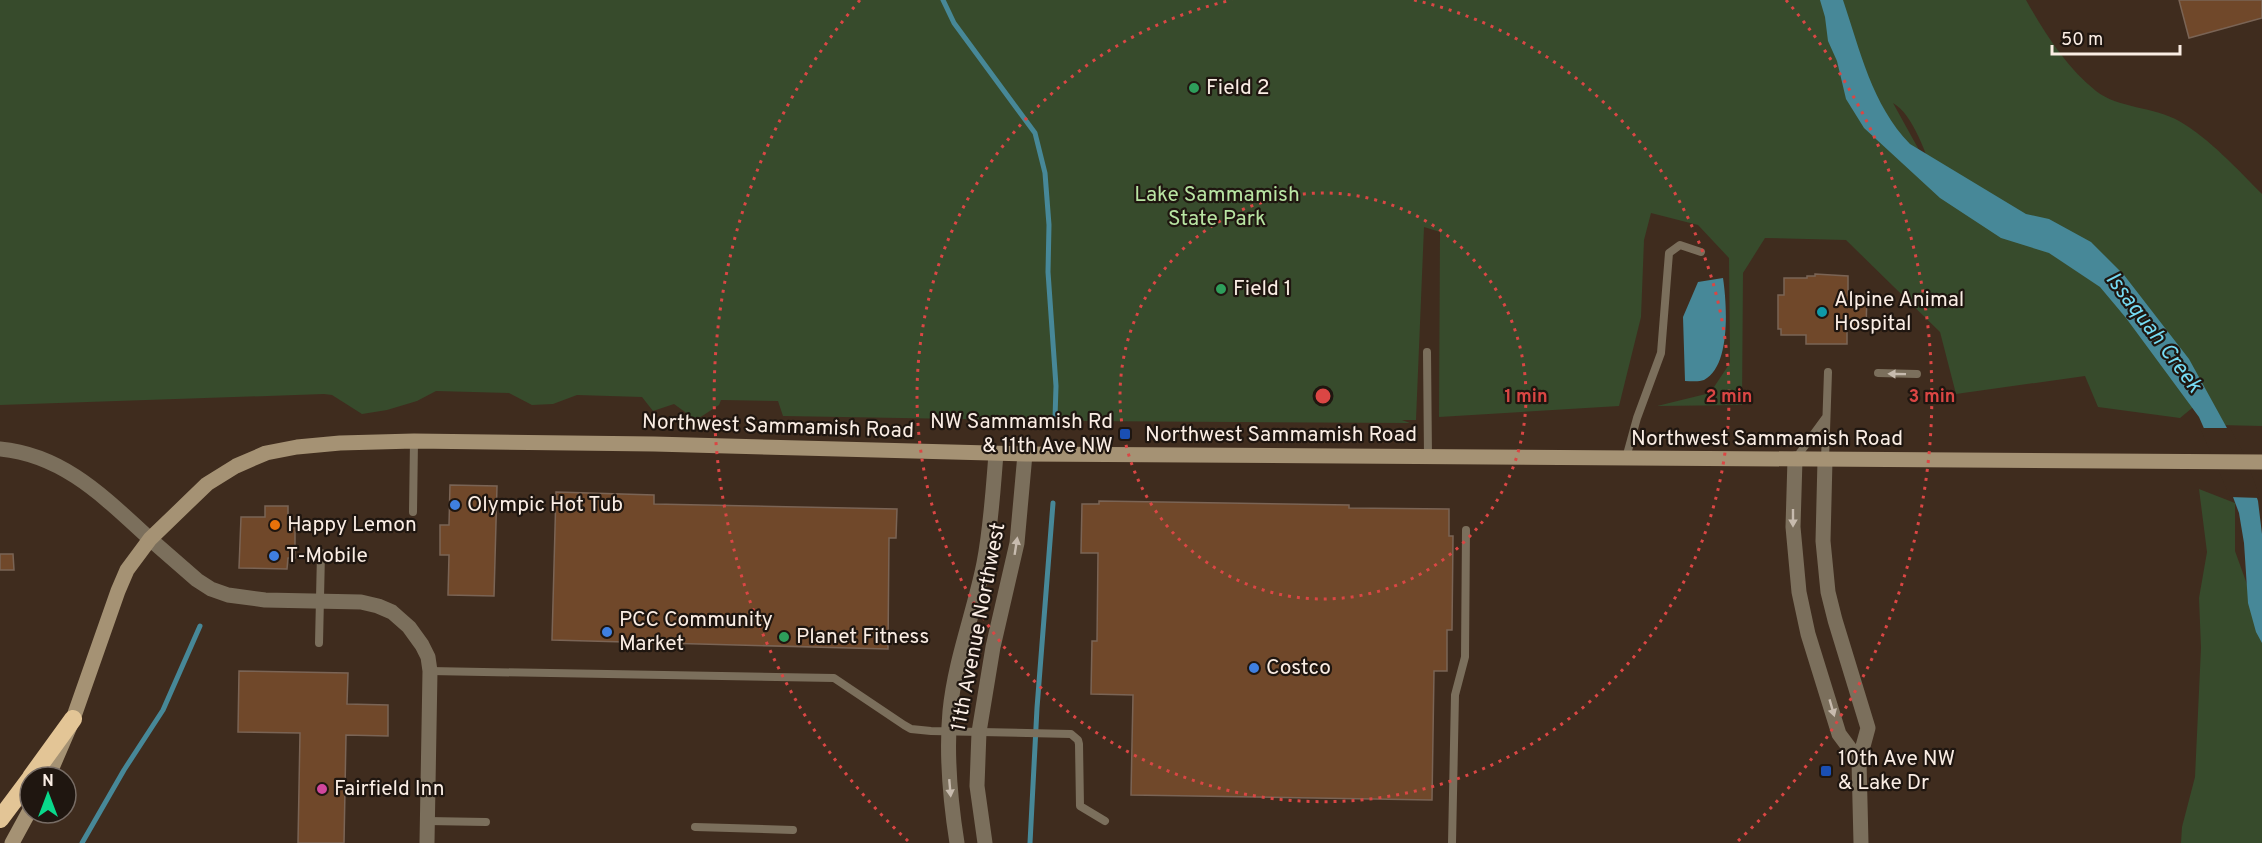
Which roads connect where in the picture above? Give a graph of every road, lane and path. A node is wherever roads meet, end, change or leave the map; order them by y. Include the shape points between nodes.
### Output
1 (1701, 252) dead end
2 (1427, 352) dead end
3 (1828, 372) dead end
4 (1878, 373) dead end
5 (1917, 374) dead end
6 (1827, 416) junction
7 (414, 441) junction
8 (0, 449) edge
9 (996, 454) junction
10 (1025, 454) junction
11 (1428, 457) junction
12 (1626, 459) junction
13 (1795, 459) junction
14 (1825, 460) junction
15 (2262, 462) edge
16 (413, 512) dead end
17 (1466, 530) dead end
18 (150, 539) junction
19 (321, 553) dead end
20 (320, 601) junction
21 (319, 643) dead end
22 (430, 672) junction
23 (74, 719) junction
24 (949, 732) junction
25 (979, 732) junction
26 (1859, 761) junction
27 (40, 765) edge
28 (53, 765) edge
29 (18, 795) edge
30 (0, 819) edge
31 (428, 821) junction
32 (1105, 821) dead end
33 (486, 822) dead end
34 (22, 825) edge
35 (695, 827) dead end
36 (793, 830) dead end
37 (1860, 842) edge
38 (12, 843) edge
39 (427, 843) edge
40 (957, 843) edge
41 (985, 843) edge
42 (1452, 843) edge

1 - 12 lane via 1680,245 1669,253 1661,353
2 - 11 lane
3 - 6 lane
5 -> 4 lane
6 - 13 lane
6 - 14 lane
7 - 9 main road, Northwest Sammamish Road
7 - 16 lane
7 - 18 main road, Northwest Sammamish Road via 340,443 266,453 236,465 207,484
8 - 18 street via 25,453 65,468 93,487
9 - 10 main road, Northwest Sammamish Road
9 - 24 street, 11th Avenue Northwest via 989,536 955,679
10 - 11 main road, Northwest Sammamish Road
25 -> 10 street, 11th Avenue Northwest via 1017,543
11 - 12 main road, Northwest Sammamish Road
12 - 13 main road, Northwest Sammamish Road
13 - 14 main road, Northwest Sammamish Road
13 -> 26 street via 1793,527 1798,592 1839,734
14 - 15 main road, Northwest Sammamish Road
14 - 26 street via 1823,541 1827,581 1868,728
17 - 42 lane via 1465,657 1455,695
18 - 20 street via 211,589 244,598
18 - 23 main road, Northwest Sammamish Road via 127,570 118,591
19 - 20 lane
20 - 21 lane
20 - 22 street via 370,603 392,612 422,645
22 - 24 lane via 834,678 911,729
22 - 31 street
23 - 27 highway
23 - 28 main road, Northwest Sammamish Road
24 - 25 lane
24 -> 40 street, 11th Avenue Northwest via 949,788
25 - 32 lane via 1075,736 1079,744 1080,806
25 - 41 street, 11th Avenue Northwest via 977,786
26 - 37 street
29 - 30 highway
31 - 33 lane
31 - 39 street
34 - 38 main road
35 - 36 lane

